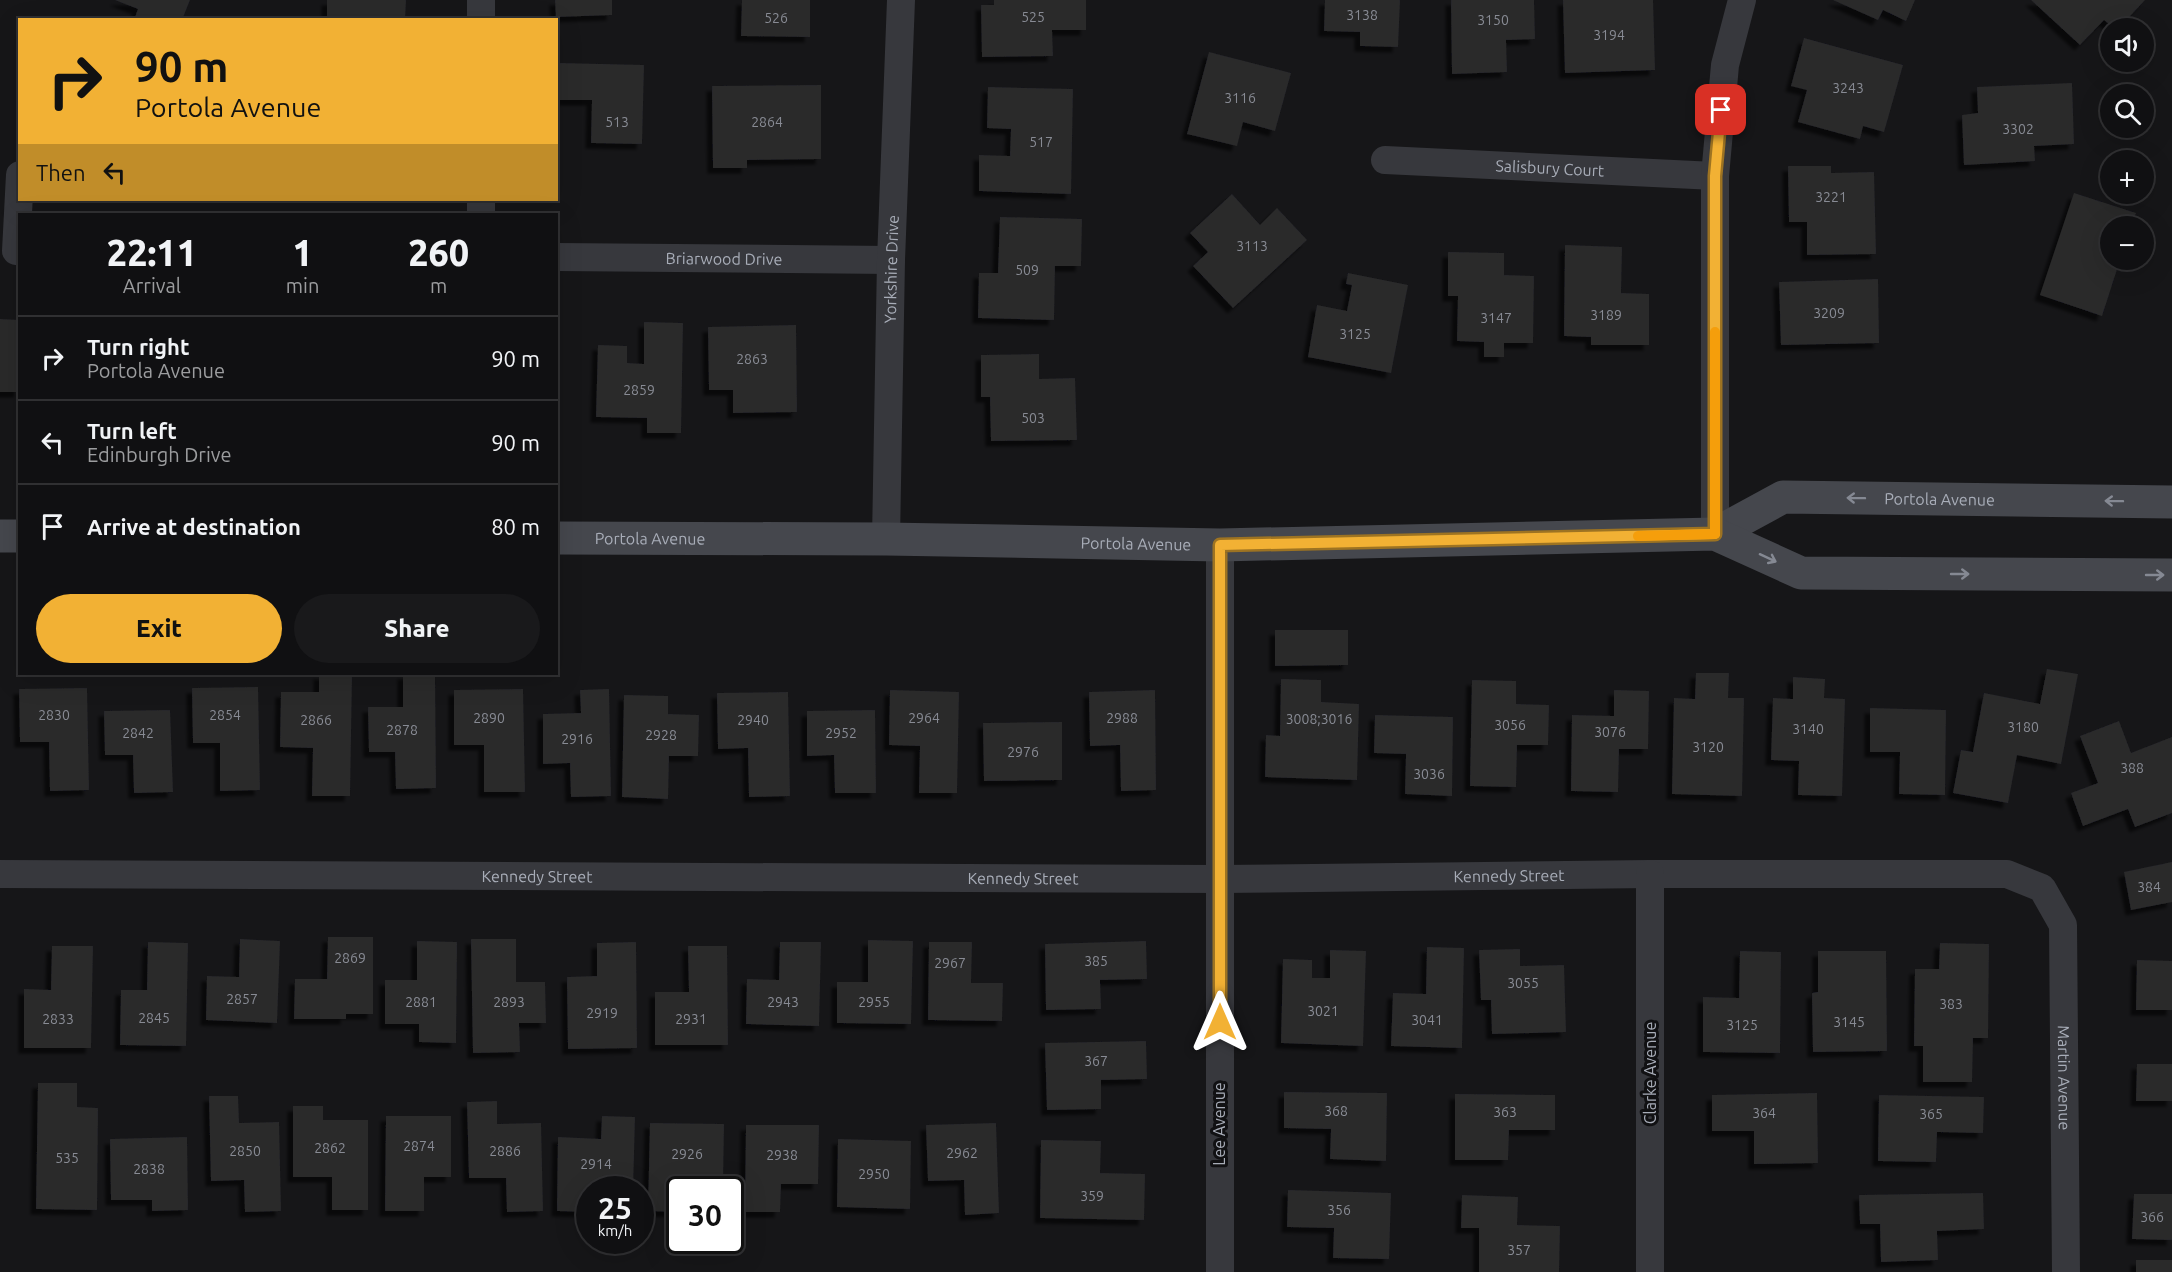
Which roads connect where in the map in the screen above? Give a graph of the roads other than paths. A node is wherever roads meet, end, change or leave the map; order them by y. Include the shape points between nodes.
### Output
1 (481, 0) edge
2 (902, 0) edge
3 (1742, 0) edge
4 (481, 18) edge
5 (1384, 160) dead end
6 (1715, 176) junction
7 (18, 194) edge
8 (12, 251) edge
9 (558, 257) edge
10 (891, 260) junction
11 (2172, 502) edge
12 (1715, 534) junction
13 (0, 536) edge
14 (18, 536) edge
15 (558, 538) edge
16 (886, 539) junction
17 (1220, 545) junction
18 (2172, 575) edge
19 (1650, 873) junction
20 (0, 874) edge
21 (1221, 879) junction
22 (2042, 888) joint
23 (1220, 1272) edge
24 (1650, 1272) edge
25 (2067, 1272) edge

1 - 4 street
2 - 10 street, Yorkshire Drive
3 - 6 street via 1725,65
5 - 6 street, Salisbury Court
6 - 12 street
7 - 8 street
9 - 10 street, Briarwood Drive
10 - 16 street, Yorkshire Drive
11 -> 12 main road, Portola Avenue via 1783,497
12 - 17 main road, Portola Avenue
12 -> 18 main road, Portola Avenue via 1801,573
13 - 14 main road
15 - 16 main road, Portola Avenue
16 - 17 main road, Portola Avenue
17 - 21 street, Lee Avenue
19 - 21 street, Kennedy Street
19 - 22 street, Kennedy Street via 2007,874
19 - 24 street, Clarke Avenue
20 - 21 street, Kennedy Street
21 - 23 street, Lee Avenue
22 - 25 street, Martin Avenue via 2063,925

